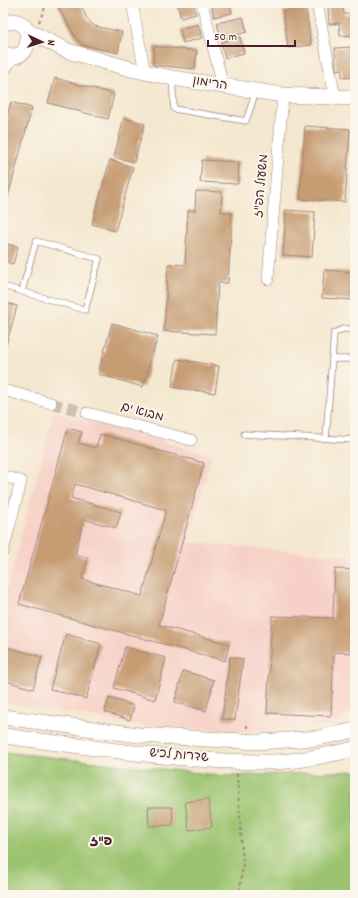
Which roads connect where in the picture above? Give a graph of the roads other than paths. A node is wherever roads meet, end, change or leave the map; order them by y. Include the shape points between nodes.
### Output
1 (132, 3) edge
2 (202, 3) edge
3 (317, 3) edge
4 (6, 22) edge
5 (30, 32) junction
6 (68, 51) junction
7 (14, 53) edge
8 (3, 72) edge
9 (145, 73) junction
10 (172, 78) junction
11 (223, 86) junction
12 (256, 91) junction
13 (283, 95) junction
14 (335, 97) junction
15 (355, 98) edge
16 (268, 279) dead end
17 (3, 286) edge
18 (22, 291) junction
19 (355, 329) edge
20 (332, 359) junction
21 (355, 359) edge
22 (3, 390) edge
23 (51, 403) tunnel mouth
24 (87, 413) tunnel mouth
25 (244, 434) dead end
26 (326, 438) junction
27 (191, 440) dead end
28 (355, 440) edge
29 (3, 476) edge
30 (3, 551) edge
31 (3, 717) edge
32 (355, 730) edge
33 (3, 736) edge
34 (355, 749) edge

1 - 9 street
2 - 11 street
3 - 14 street
4 - 5 main road, הרימון via 20,24
5 - 6 main road, הרימון
5 - 7 main road via 29,41
6 - 7 main road, הרימון
6 - 9 main road, הרימון
7 - 8 street
9 - 10 main road, הרימון
10 - 11 main road, הרימון
10 - 12 lane via 174,110 246,121
11 - 12 main road, הרימון
12 - 13 main road, הרימון
13 - 14 main road, הרימון
13 - 16 street, משעול הפ"ז
14 - 15 main road, הרימון
17 - 18 lane
18 - 18 lane via 36,242 99,259 85,310
19 - 20 lane via 343,329 334,333
20 - 21 lane
20 - 26 lane
22 - 23 street
24 - 27 street, מבוא ים
25 - 26 lane
26 - 28 lane
29 - 30 street via 21,481
31 - 32 main road, שדרות לכיש via 139,735 258,742 319,738
33 - 34 main road, שדרות לכיש via 189,758 270,762 319,757

